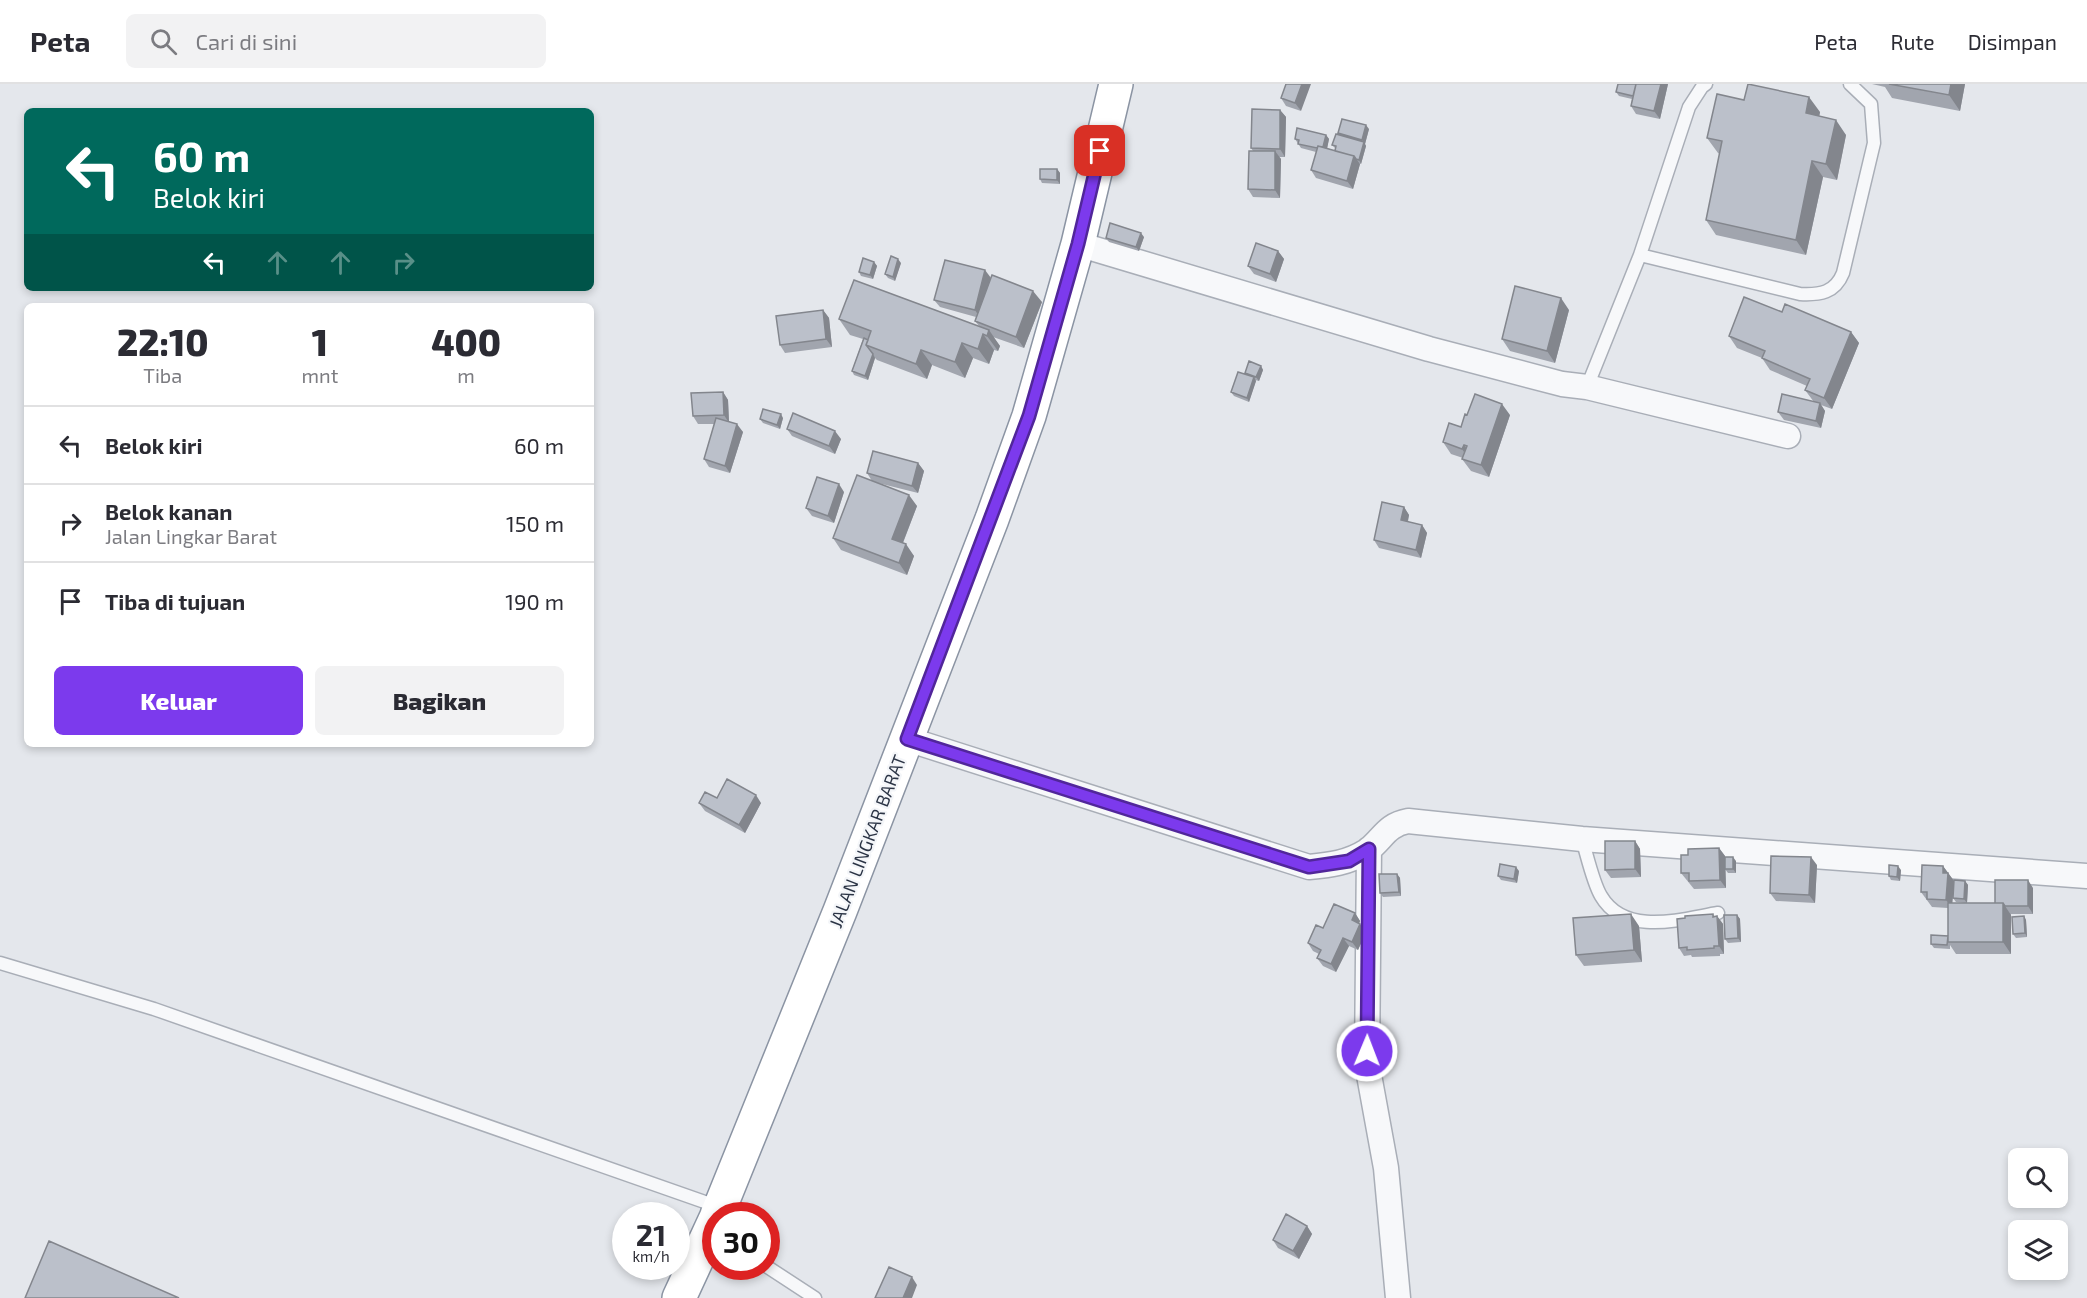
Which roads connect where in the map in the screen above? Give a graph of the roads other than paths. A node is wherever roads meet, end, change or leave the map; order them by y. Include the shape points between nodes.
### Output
1 (1116, 84) edge
2 (1707, 84) edge
3 (1850, 84) edge
4 (1078, 244) junction
5 (1640, 255) junction
6 (1587, 387) junction
7 (1788, 436) dead end
8 (907, 739) junction
9 (1582, 839) junction
10 (1369, 849) junction
11 (2087, 876) edge
12 (1718, 913) dead end
13 (0, 963) edge
14 (723, 1202) edge
15 (702, 1215) edge
16 (702, 1250) edge
17 (780, 1275) edge
18 (679, 1298) edge
19 (815, 1298) edge
20 (1398, 1298) edge

1 - 4 highway, JALAN LINGKAR BARAT
2 - 5 lane via 1689,107
3 - 5 lane via 1871,104 1874,142 1839,283 1815,295 1800,294
4 - 6 street via 1429,350
4 - 8 highway, JALAN LINGKAR BARAT via 1029,416
5 - 6 lane
6 - 7 street
8 - 10 street via 1309,867 1349,861
8 - 14 highway, JALAN LINGKAR BARAT
9 - 10 street via 1408,821 1390,827
9 - 11 street
9 - 12 lane via 1601,897 1617,914 1657,923
10 - 20 street via 1367,1064 1386,1168
13 - 15 lane via 154,1009
16 - 18 highway, JALAN LINGKAR BARAT
17 - 19 lane

